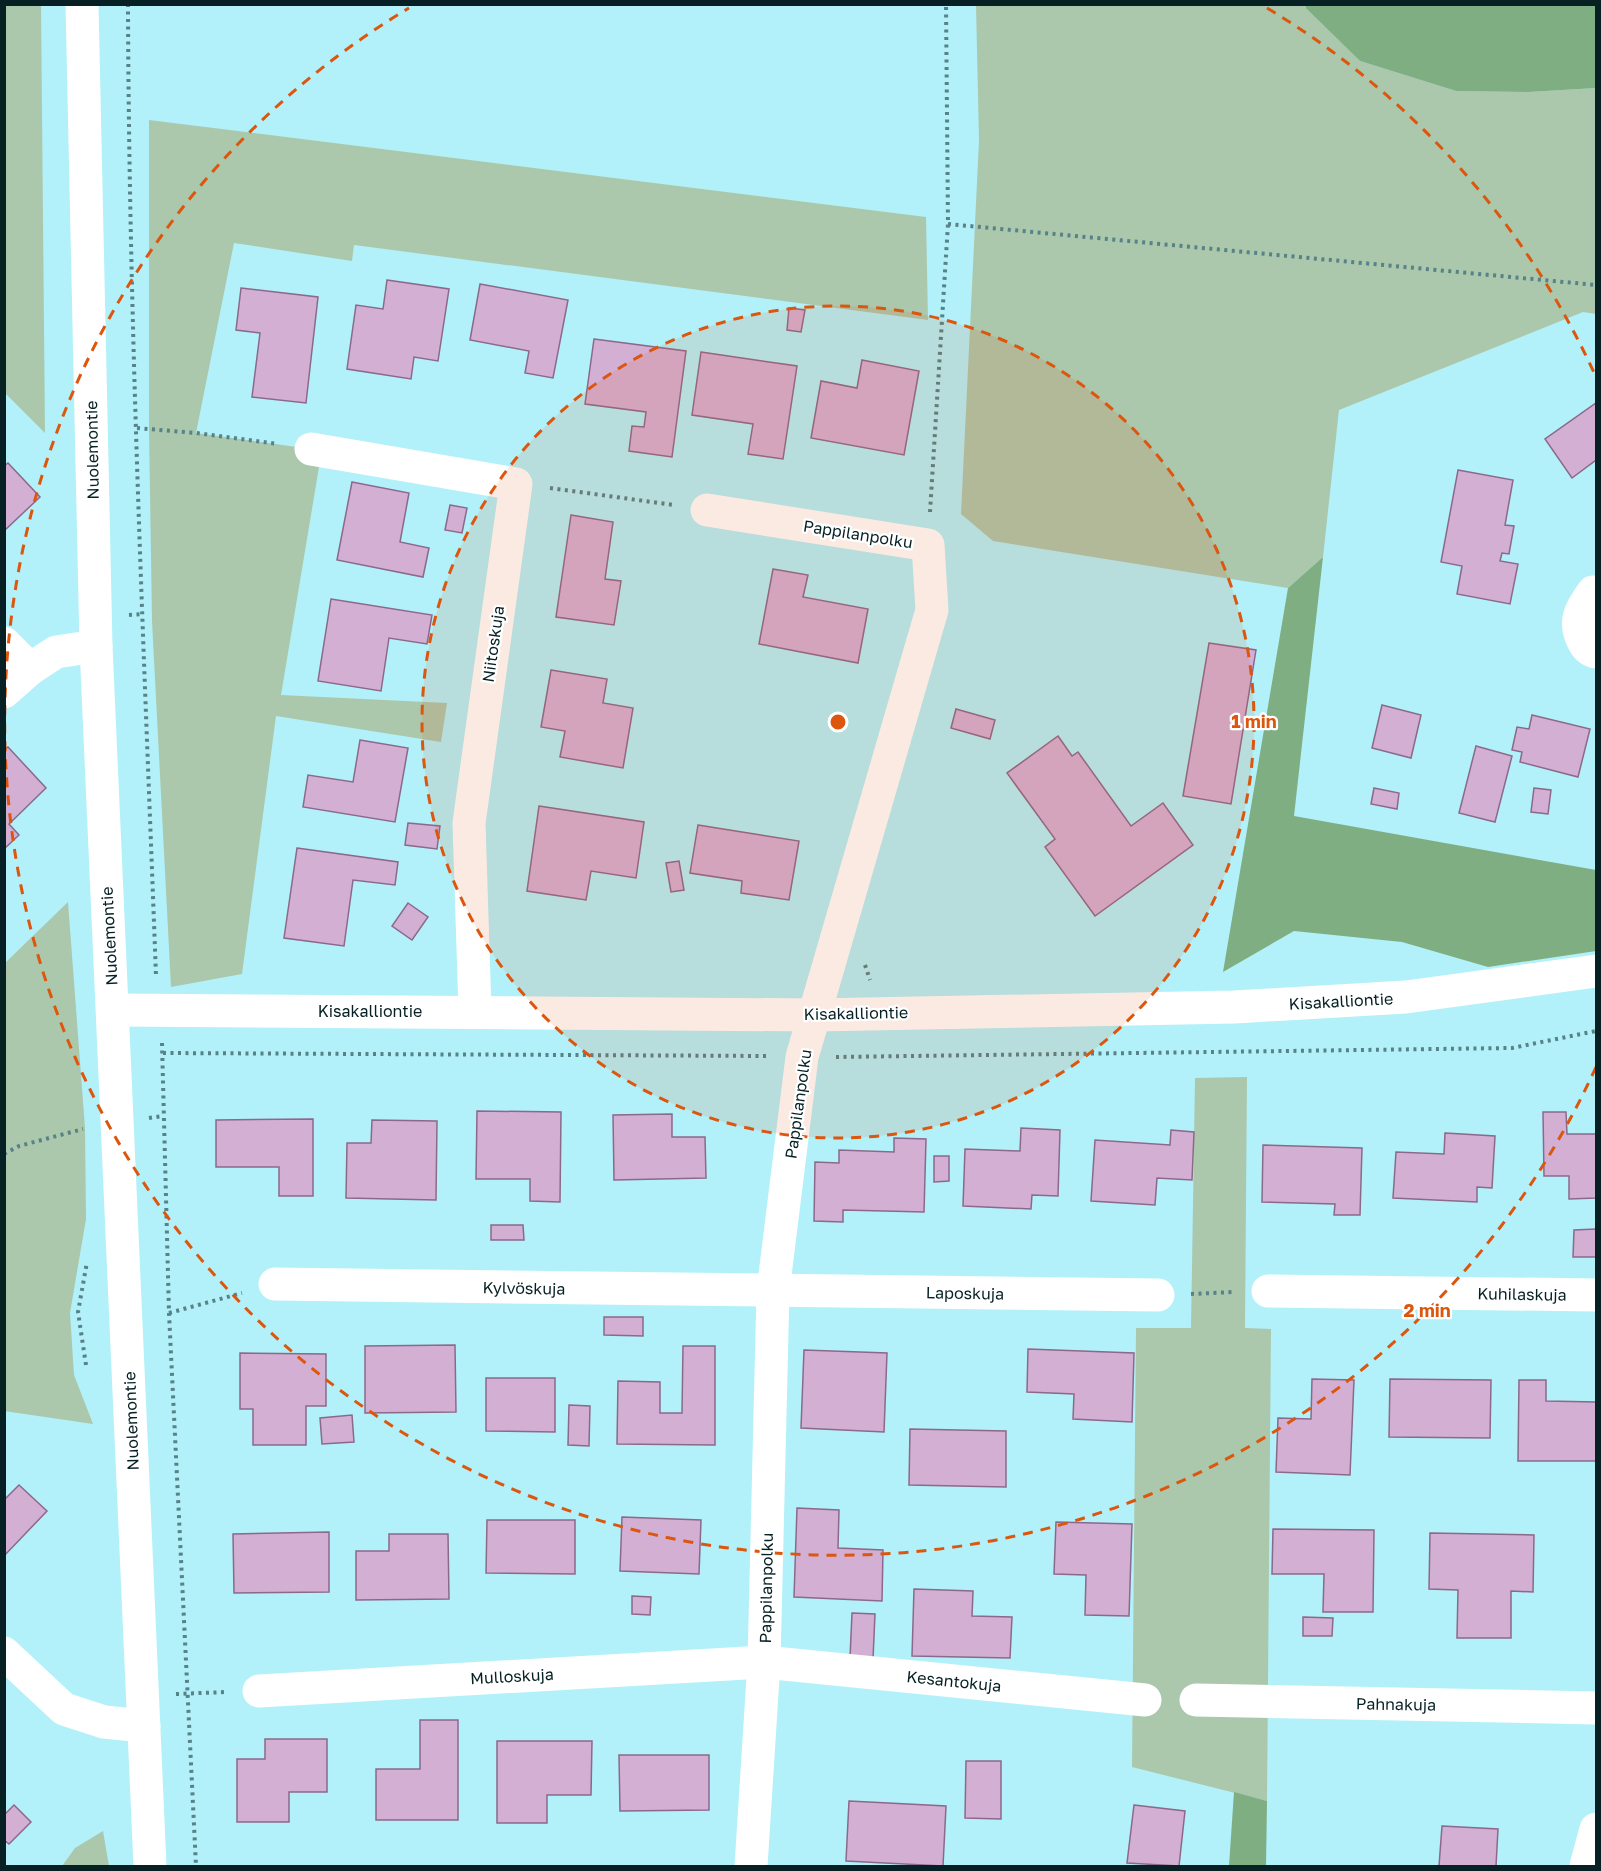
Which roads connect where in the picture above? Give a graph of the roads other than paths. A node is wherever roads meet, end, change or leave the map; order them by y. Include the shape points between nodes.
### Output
1 (82, 4) edge
2 (312, 449) road end
3 (707, 510) road end
4 (1596, 592) edge
5 (4, 643) edge
6 (96, 646) junction
7 (1596, 652) edge
8 (30, 669) junction
9 (4, 692) edge
10 (1596, 971) edge
11 (112, 1010) junction
12 (475, 1011) junction
13 (815, 1014) junction
14 (275, 1284) road end
15 (773, 1291) junction
16 (1268, 1291) road end
17 (1158, 1295) road end
18 (1596, 1295) edge
19 (4, 1653) edge
20 (764, 1662) junction
21 (259, 1691) dead end
22 (1145, 1700) dead end
23 (1196, 1700) dead end
24 (1596, 1708) edge
25 (144, 1726) junction
26 (1596, 1829) edge
27 (150, 1866) edge
28 (751, 1866) edge
29 (1586, 1866) edge

1 - 6 street, Nuolemontie
2 - 12 street, Niitoskuja via 516,484 469,823
3 - 13 street, Pappilanpolku via 927,545 932,610
4 - 7 street via 1582,608 1577,626 1584,643
5 - 8 street
6 - 8 street via 56,652
6 - 11 street, Nuolemontie
8 - 9 street
10 - 13 street, Kisakalliontie via 1407,997 1234,1007
11 - 12 street, Kisakalliontie
11 - 25 street, Nuolemontie
12 - 13 street, Kisakalliontie
13 - 15 street, Pappilanpolku via 802,1057
14 - 15 street, Kylvöskuja
15 - 17 street, Laposkuja
15 - 20 street, Pappilanpolku
16 - 18 street, Kuhilaskuja
19 - 25 street via 64,1709 104,1722
20 - 21 street, Mulloskuja
20 - 22 street, Kesantokuja
20 - 28 street, Pappilanpolku
23 - 24 street, Pahnakuja
25 - 27 street, Nuolemontie
26 - 29 street

